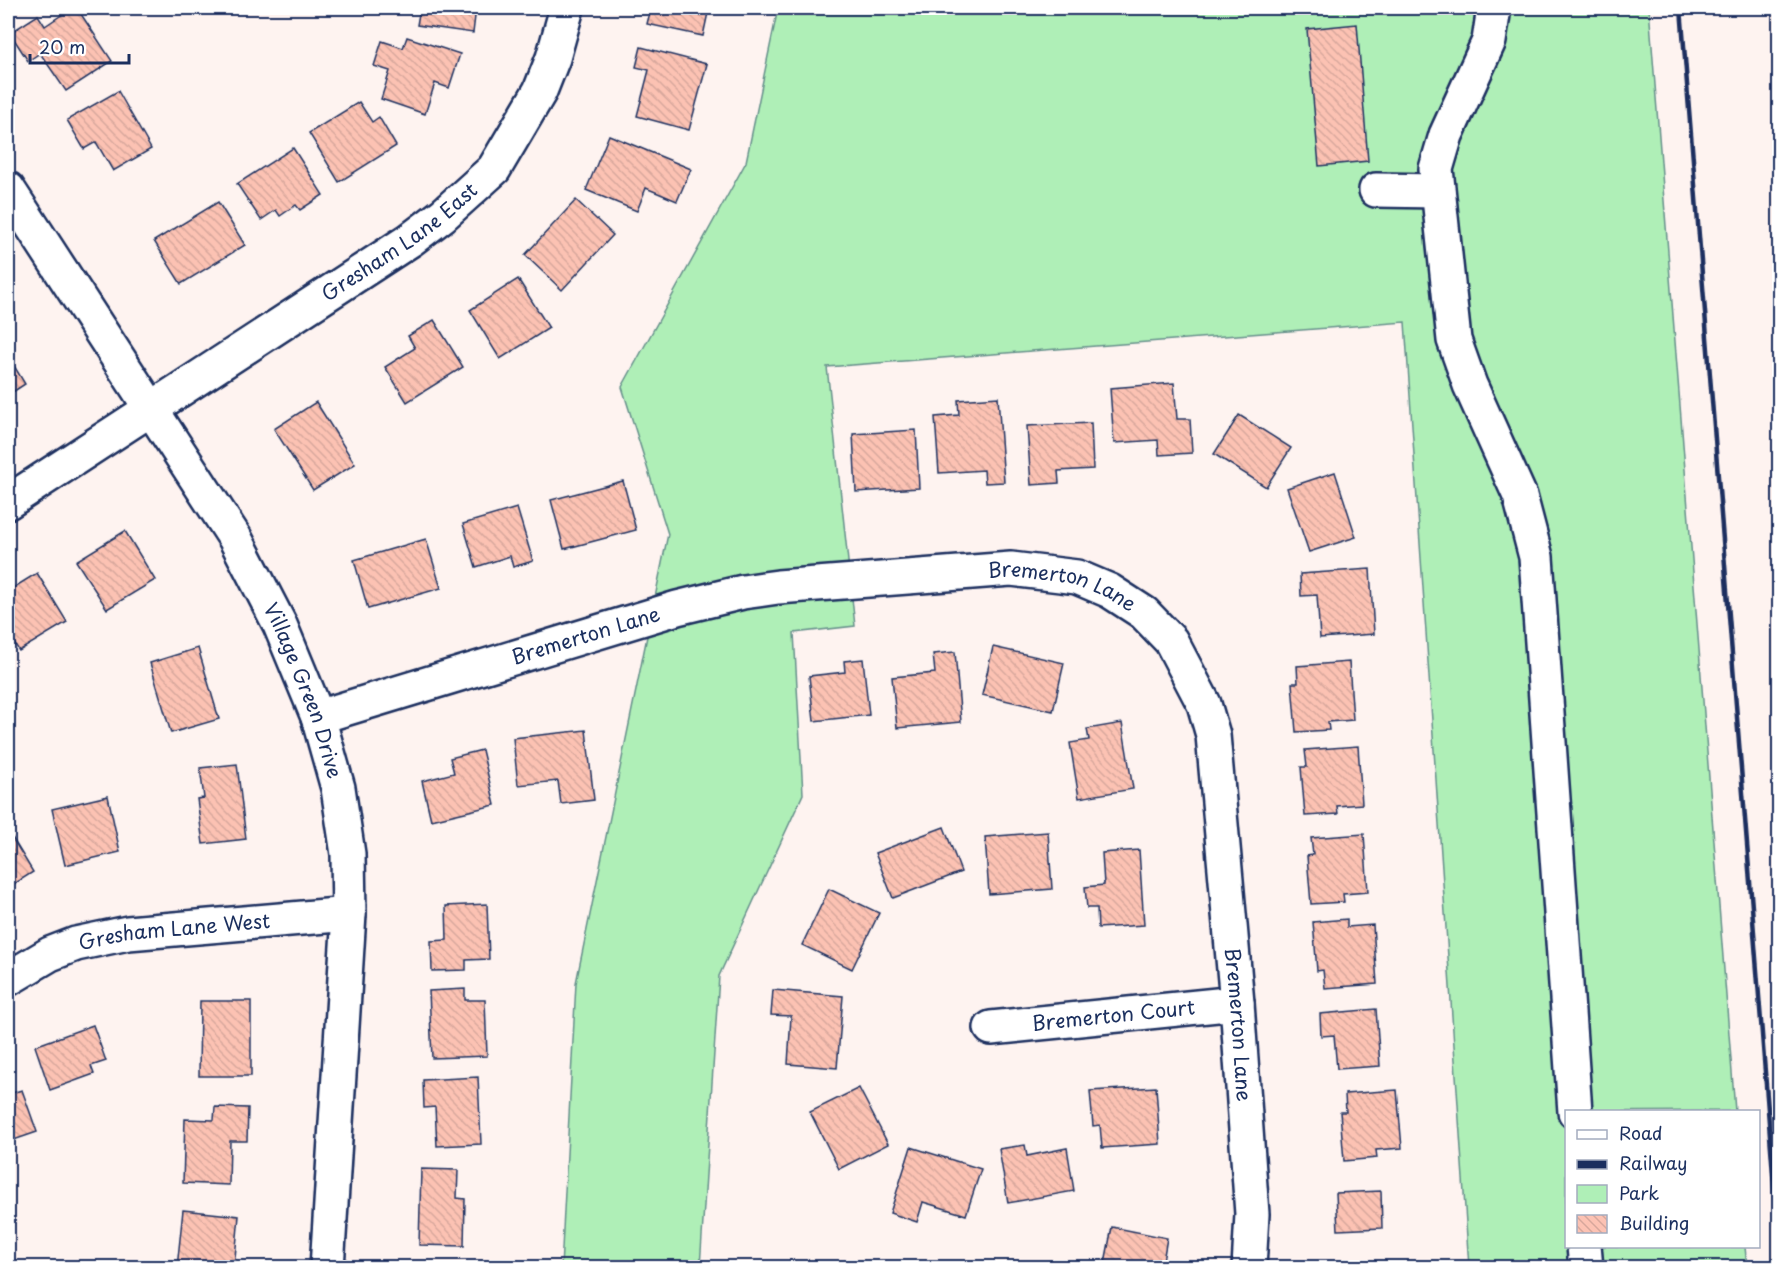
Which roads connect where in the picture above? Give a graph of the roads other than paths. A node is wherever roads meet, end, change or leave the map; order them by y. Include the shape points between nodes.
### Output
1 (567, 8) edge
2 (1494, 8) edge
3 (8, 189) edge
4 (1376, 190) dead end
5 (1438, 191) junction
6 (151, 409) junction
7 (8, 502) edge
8 (318, 717) junction
9 (349, 914) junction
10 (8, 979) edge
11 (1237, 1003) junction
12 (991, 1028) dead end
13 (1575, 1110) edge
14 (1584, 1248) edge
15 (327, 1268) edge
16 (1249, 1268) edge
17 (1586, 1268) edge

1 - 6 street, Gresham Lane East via 540,91 494,169 410,240
2 - 5 street via 1489,41 1446,135 1436,169
3 - 6 street, Village Green Drive
4 - 5 street
5 - 13 street via 1454,340 1470,386 1520,496 1536,557
6 - 7 street
6 - 8 street, Village Green Drive via 256,575
8 - 9 street, Village Green Drive via 338,788 348,854
8 - 11 street, Bremerton Lane via 677,608 743,592 1011,569 1077,577 1110,591 1144,613 1171,641 1204,704 1213,735
9 - 10 street, Gresham Lane West via 128,933 76,944 50,954
9 - 15 street, Village Green Drive
11 - 12 street, Bremerton Court
11 - 16 street, Bremerton Lane via 1252,1214
14 - 17 street

